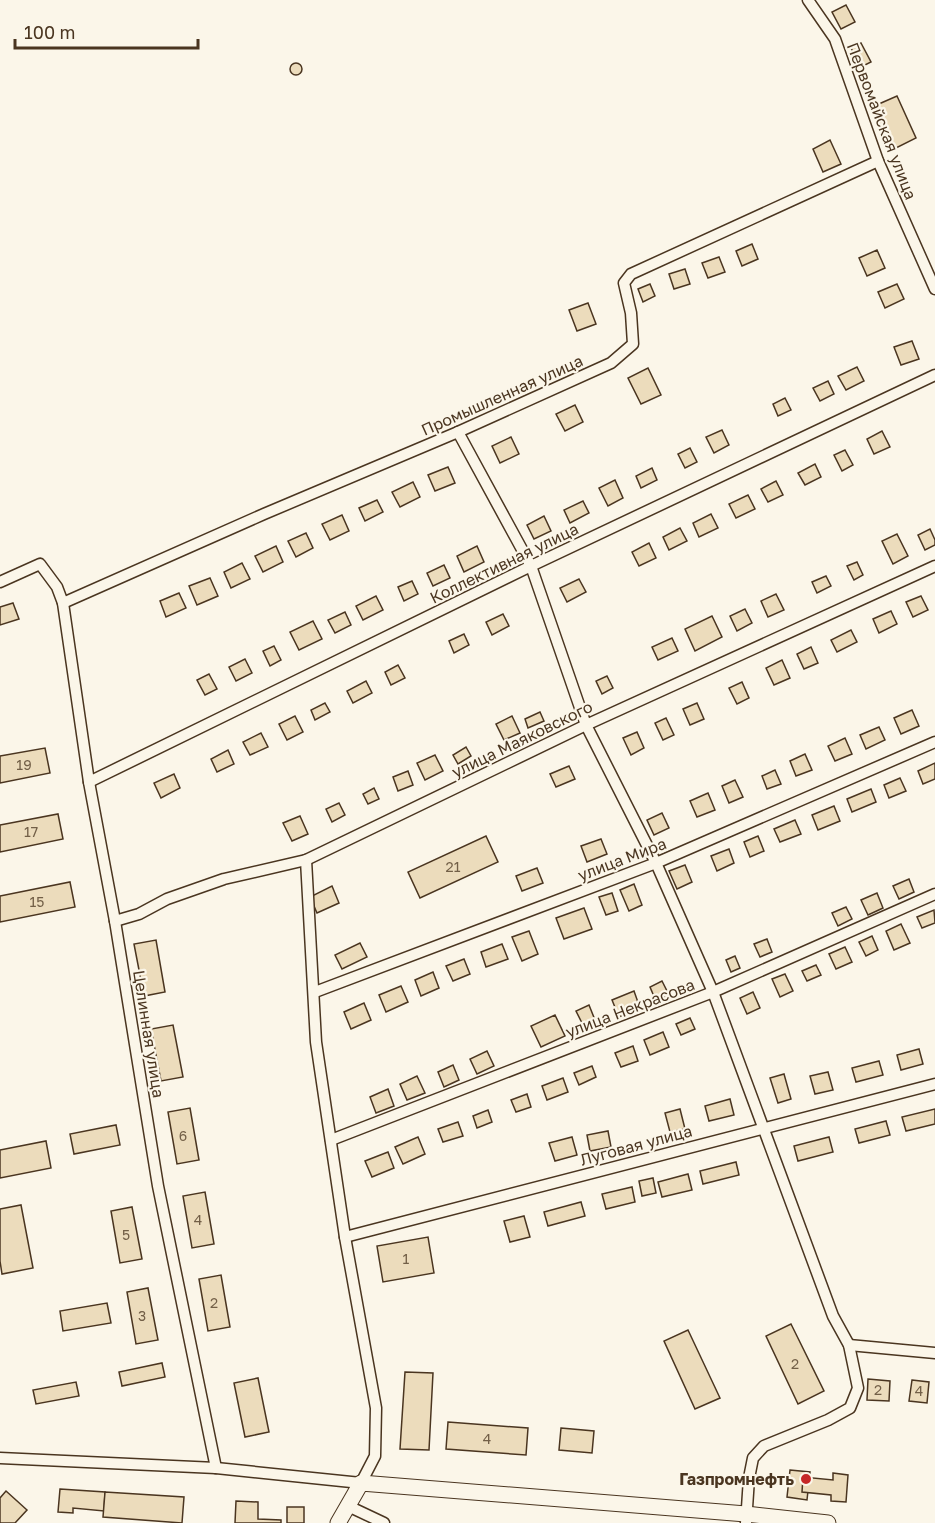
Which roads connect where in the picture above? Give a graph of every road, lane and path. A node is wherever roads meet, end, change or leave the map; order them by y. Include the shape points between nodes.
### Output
1 (808, 0) edge
2 (878, 161) junction
3 (935, 290) edge
4 (935, 375) edge
5 (458, 432) junction
6 (531, 566) junction
7 (935, 566) edge
8 (0, 582) edge
9 (63, 603) junction
10 (586, 725) junction
11 (935, 742) edge
12 (89, 782) junction
13 (306, 860) junction
14 (656, 863) junction
15 (935, 894) edge
16 (115, 921) junction
17 (315, 992) junction
18 (713, 992) junction
19 (935, 1084) edge
20 (763, 1128) junction
21 (331, 1140) junction
22 (345, 1237) junction
23 (849, 1345) junction
24 (935, 1353) edge
25 (0, 1458) edge
26 (216, 1468) junction
27 (361, 1483) junction
28 (348, 1506) junction
29 (746, 1519) edge
30 (338, 1523) edge
31 (384, 1523) edge
32 (828, 1523) edge

1 - 2 street, Первомайская улица via 835,39
2 - 3 street, Первомайская улица
2 - 5 street, Промышленная улица via 631,274 624,283 633,344 611,363
4 - 6 street, Коллективная улица
5 - 6 street
5 - 9 street, Промышленная улица
6 - 10 street
6 - 12 street, Коллективная улица
7 - 10 street, улица Маяковского
8 - 9 street, Целинная улица via 40,564
9 - 12 street, Целинная улица
10 - 13 street, улица Маяковского
10 - 14 street
11 - 14 street, улица Мира
12 - 16 street, Целинная улица
13 - 16 street, улица Маяковского via 224,879
13 - 17 street
14 - 17 street, улица Мира
14 - 18 street
15 - 18 street, улица Некрасова
16 - 26 street, Целинная улица via 158,1186
17 - 21 street via 316,1042
18 - 20 street
18 - 21 street, улица Некрасова
19 - 20 street, Луговая улица
20 - 22 street, Луговая улица
20 - 23 street via 833,1316
21 - 22 street
22 - 27 street via 376,1408 375,1456
23 - 24 street
23 - 29 street via 858,1388 850,1408 764,1446 753,1458
25 - 26 street
26 - 27 street
27 - 28 main road
27 - 29 main road
28 - 30 main road
28 - 31 street
29 - 32 main road

